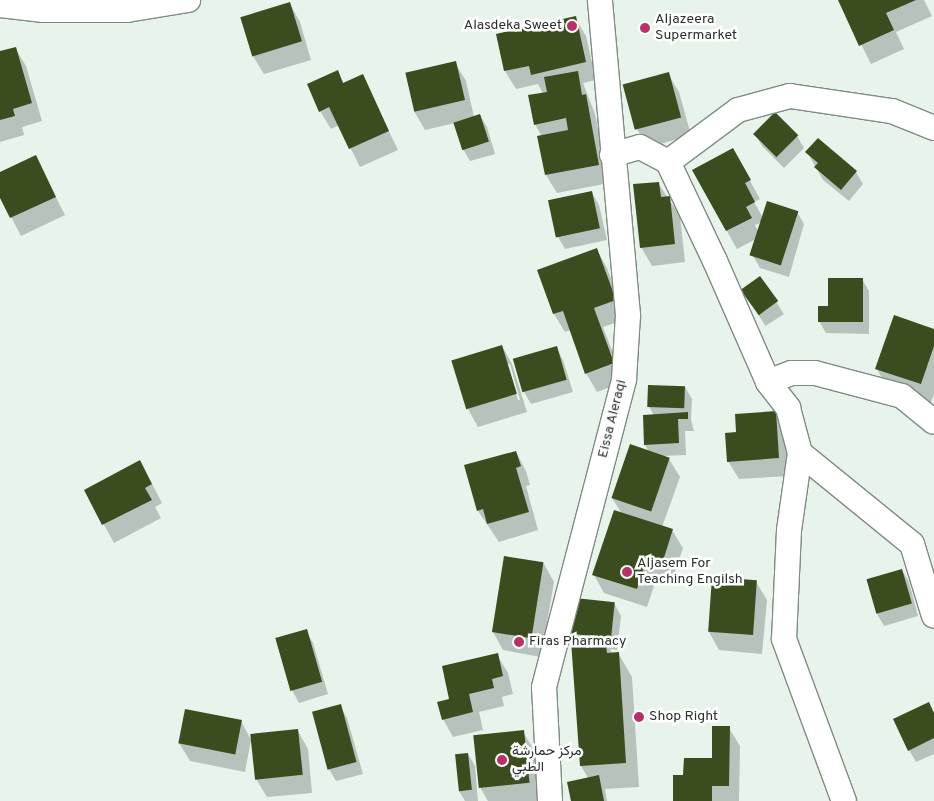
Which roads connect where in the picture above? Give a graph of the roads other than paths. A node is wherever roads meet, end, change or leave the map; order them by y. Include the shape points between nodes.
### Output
1 (188, 0) edge
2 (600, 0) edge
3 (0, 5) edge
4 (45, 5) edge
5 (934, 128) edge
6 (612, 155) junction
7 (668, 162) junction
8 (768, 382) junction
9 (934, 422) edge
10 (800, 453) junction
11 (934, 616) edge
12 (550, 801) edge
13 (844, 801) edge

1 - 4 street via 127,10
2 - 6 street, Eissa Aleraqi
3 - 4 street
5 - 7 street via 892,111 790,96 738,110
6 - 7 street via 640,147
6 - 12 street, Eissa Aleraqi via 628,315 624,379 544,687
7 - 8 street
8 - 9 street via 791,373 815,373 902,396
8 - 10 street via 788,408
10 - 11 street via 912,544
10 - 13 street via 789,530 784,639

